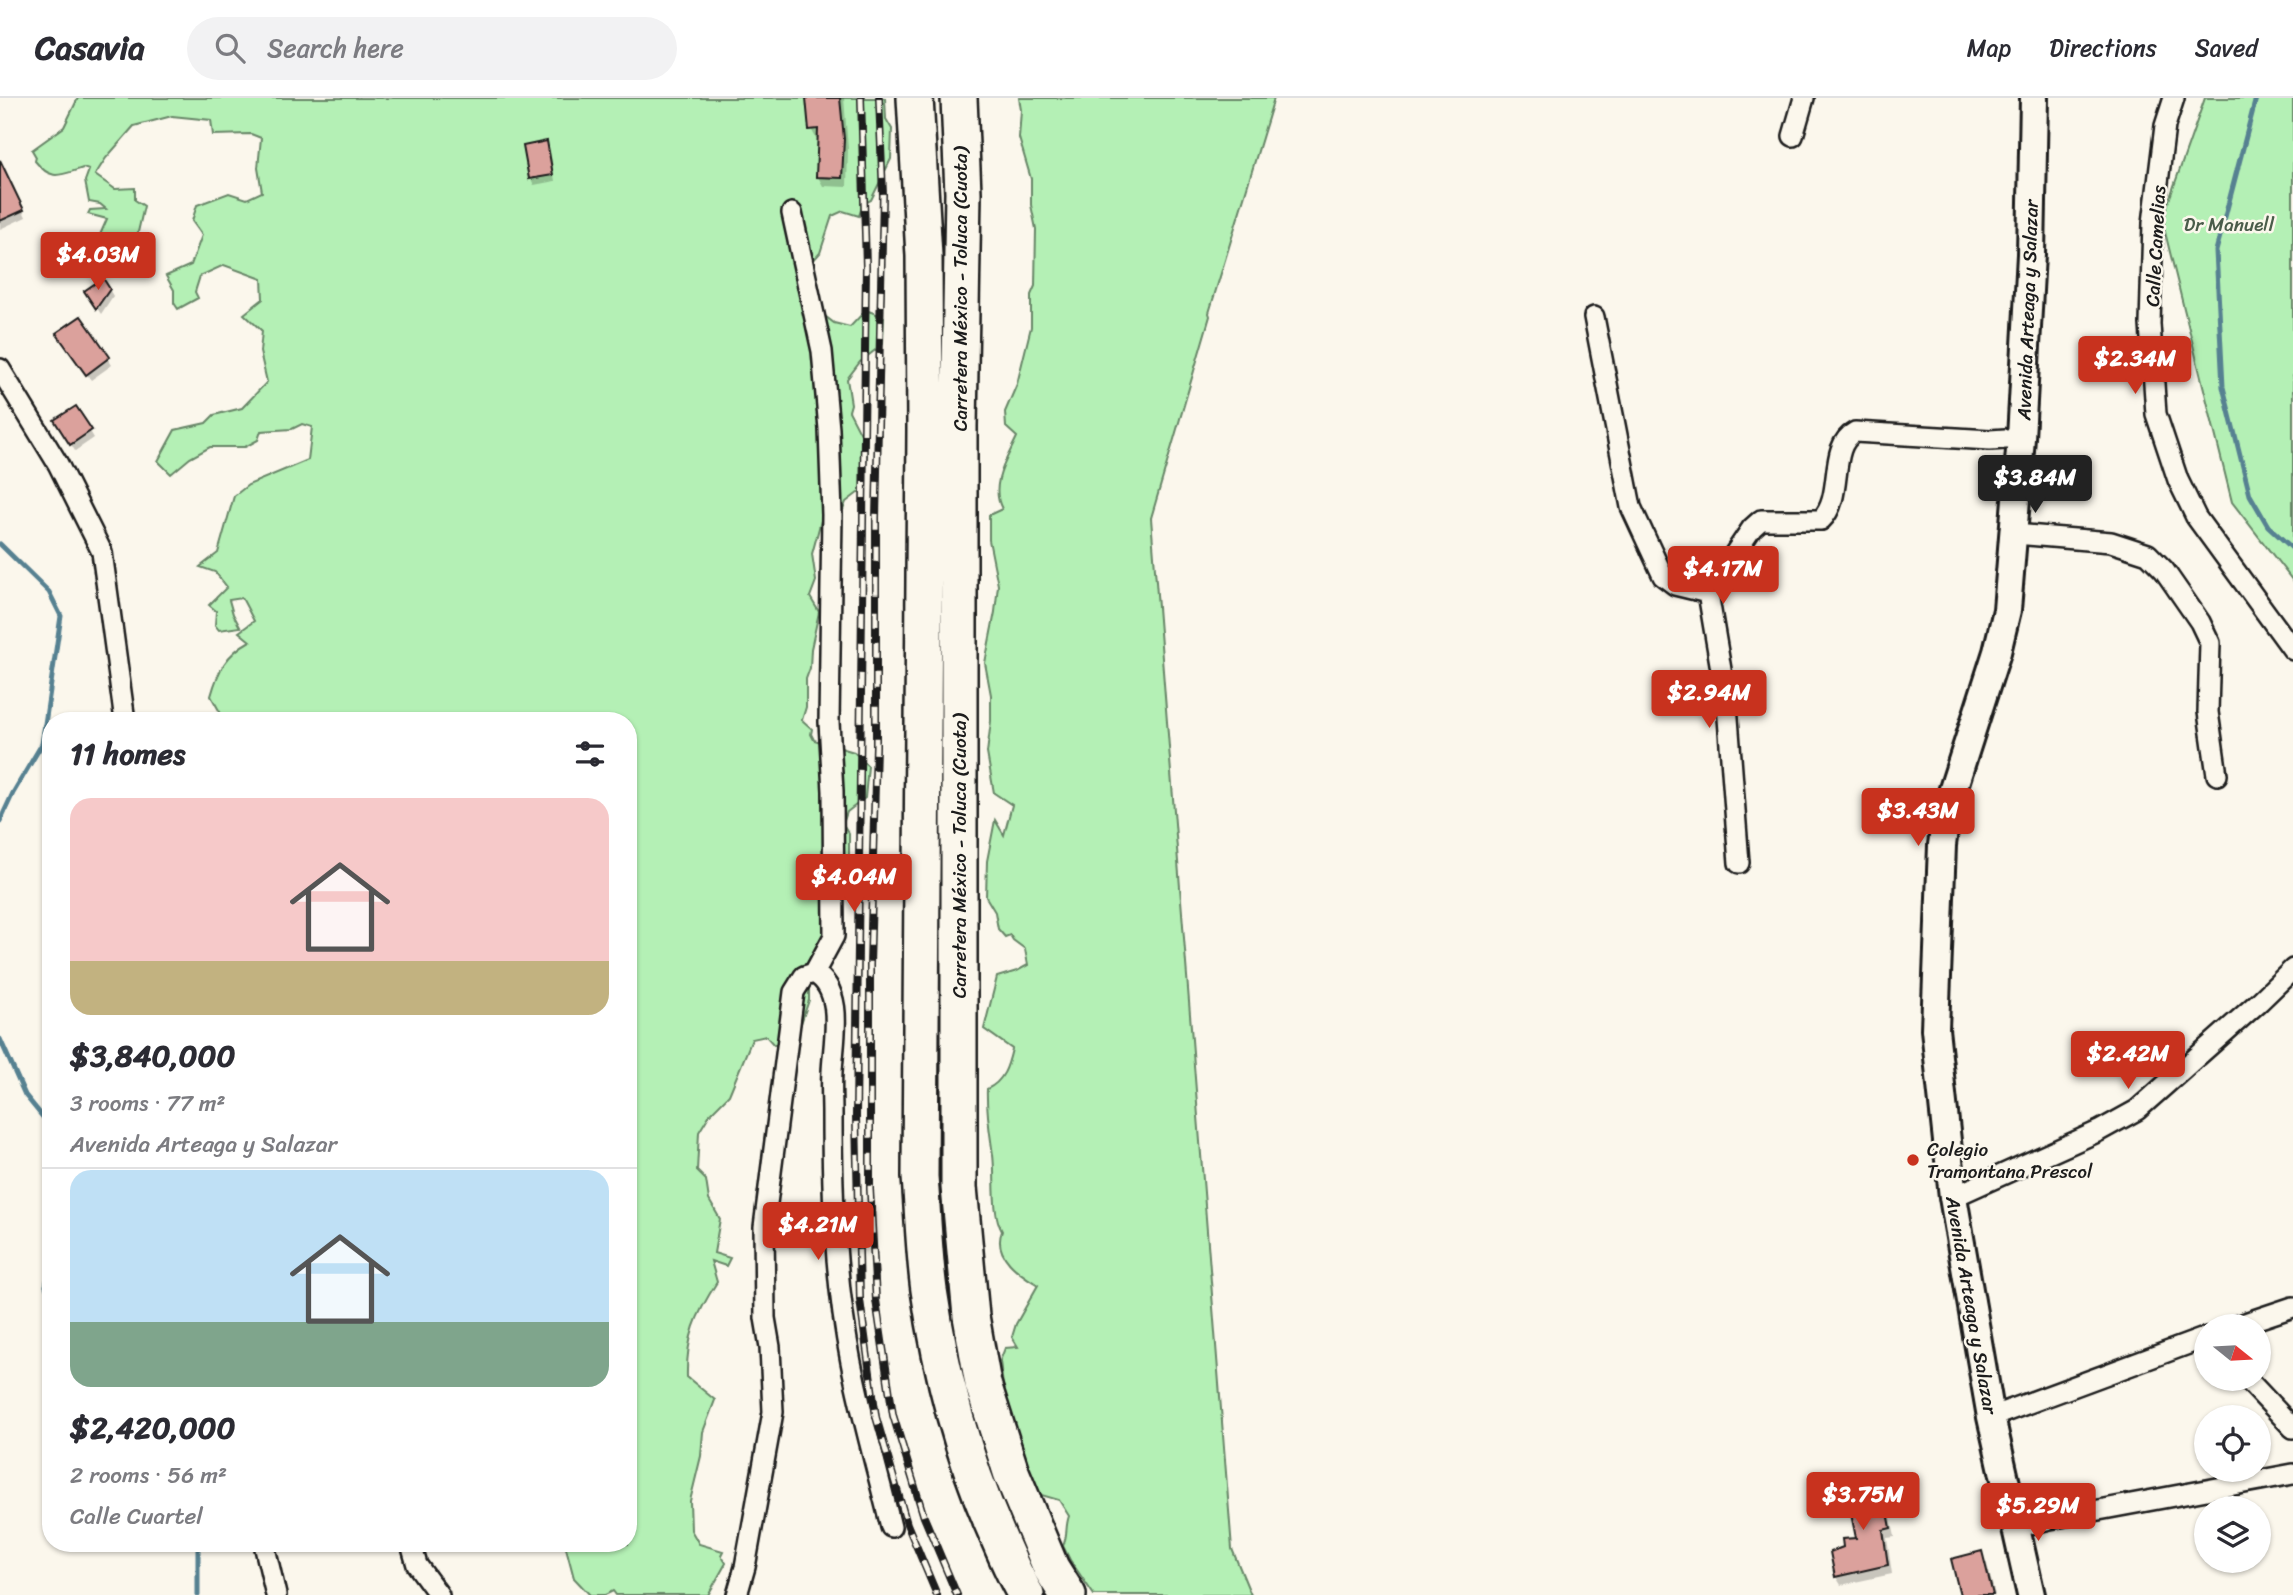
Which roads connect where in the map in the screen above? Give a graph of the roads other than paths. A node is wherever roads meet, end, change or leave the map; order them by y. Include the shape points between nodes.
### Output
1 (915, 98) edge
2 (959, 98) edge
3 (1804, 98) edge
4 (2034, 98) edge
5 (2174, 98) edge
6 (1793, 136) dead end
7 (792, 213) dead end
8 (1594, 317) dead end
9 (0, 369) edge
10 (2021, 438) junction
11 (2015, 534) junction
12 (1708, 593) junction
13 (2293, 649) edge
14 (124, 712) edge
15 (2217, 775) dead end
16 (1739, 863) dead end
17 (2293, 969) edge
18 (814, 973) junction
19 (1953, 1197) junction
20 (2293, 1307) edge
21 (2272, 1314) edge
22 (2194, 1342) edge
23 (2258, 1391) edge
24 (1991, 1418) junction
25 (2293, 1428) edge
26 (2293, 1474) edge
27 (891, 1527) dead end
28 (2015, 1528) junction
29 (266, 1552) edge
30 (413, 1552) edge
31 (417, 1565) junction
32 (276, 1595) edge
33 (421, 1595) edge
34 (439, 1595) edge
35 (737, 1595) edge
36 (1026, 1595) edge
37 (1068, 1595) edge
38 (2031, 1595) edge

1 - 36 highway, Carretera México - Toluca (Cuota) via 924,256 925,415 920,1177 929,1289 948,1392 983,1503
2 - 37 highway, Carretera México - Toluca (Cuota) via 963,193 959,1187 971,1315 984,1384 1011,1472 1051,1568
3 - 6 street
4 - 10 street, Avenida Arteaga y Salazar
5 - 13 street, Calle Camelias via 2165,126 2153,223 2150,324 2156,414 2196,517
7 - 18 street via 822,351 830,466 834,936
8 - 12 street via 1631,507 1663,576 1675,585
9 - 14 street via 58,464 102,552
10 - 11 street, Avenida Arteaga y Salazar
10 - 12 street via 1855,432 1841,448 1828,513 1821,520 1761,520
11 - 15 street via 2111,542 2148,554 2164,570 2210,643 2208,712
11 - 19 street, Avenida Arteaga y Salazar via 2007,610 1947,808 1942,845 1935,1030
12 - 16 street via 1727,705
17 - 19 street via 2137,1110 2099,1132
18 - 27 street via 827,985 835,1017 832,1169 840,1286 851,1362
18 - 35 street via 804,976 794,992 770,1173 764,1227 773,1412
19 - 24 street, Avenida Arteaga y Salazar
20 - 21 street
22 - 24 street
23 - 25 street
24 - 28 street, Avenida Arteaga y Salazar
26 - 28 street
28 - 38 street, Avenida Arteaga y Salazar
29 - 32 street
30 - 31 street
31 - 33 street
31 - 34 street

